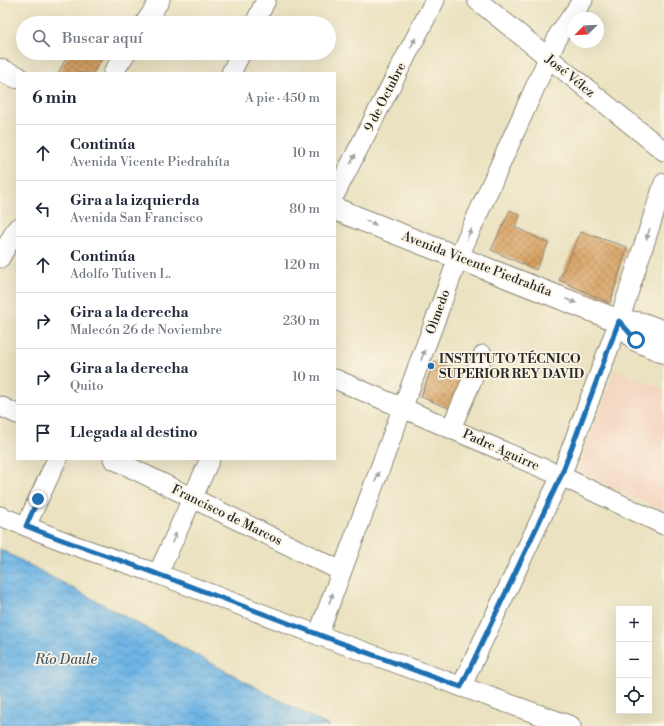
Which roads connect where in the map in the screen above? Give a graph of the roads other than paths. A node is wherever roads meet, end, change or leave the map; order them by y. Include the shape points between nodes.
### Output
1 (160, 0) edge
2 (266, 0) edge
3 (435, 0) edge
4 (477, 0) edge
5 (583, 0) edge
6 (150, 16) edge
7 (258, 16) edge
8 (548, 58) junction
9 (122, 60) edge
10 (238, 60) edge
11 (0, 70) edge
12 (115, 72) edge
13 (232, 72) edge
14 (16, 77) edge
15 (664, 151) edge
16 (664, 183) edge
17 (336, 192) edge
18 (336, 209) edge
19 (11, 234) edge
20 (459, 256) junction
21 (0, 258) edge
22 (619, 321) junction
23 (664, 332) edge
24 (664, 352) edge
25 (483, 355) dead end
26 (336, 380) edge
27 (0, 406) edge
28 (403, 407) junction
29 (16, 414) edge
30 (451, 428) junction
31 (57, 460) edge
32 (115, 460) edge
33 (210, 460) edge
34 (561, 476) junction
35 (192, 497) junction
36 (0, 516) edge
37 (26, 526) junction
38 (664, 526) edge
39 (341, 571) junction
40 (158, 574) junction
41 (318, 635) junction
42 (461, 687) junction
43 (571, 726) edge

1 - 6 street
2 - 7 street
17 -> 3 street, 9 de Octubre
4 - 8 street, José Vélez
5 - 8 street, Olmedo via 559,34
8 - 15 street, José Vélez
20 -> 8 street, Olmedo
9 - 12 street
10 - 13 street
11 - 14 main road
16 -> 22 street
18 -> 20 main road, Avenida Vicente Piedrahíta
19 - 21 street
20 -> 22 main road, Avenida Vicente Piedrahíta
28 -> 20 street, Olmedo
22 - 23 main road, Avenida Vicente Piedrahíta via 643,324
22 - 24 main road, Avenida Vicente Piedrahíta via 636,340
22 - 34 street
25 - 30 street
26 - 28 street, Padre Aguirre
27 - 29 street
28 - 30 street, Padre Aguirre
39 -> 28 street, Olmedo
30 - 34 street, Padre Aguirre
31 - 37 street
32 - 35 street, Francisco de Marcos
33 - 35 street
34 - 38 street, Padre Aguirre
34 - 42 street
35 - 39 street, Francisco de Marcos
40 -> 35 street
36 - 37 street
37 - 40 street
41 -> 39 street, Olmedo
40 - 41 street
41 - 42 street
42 - 43 street

